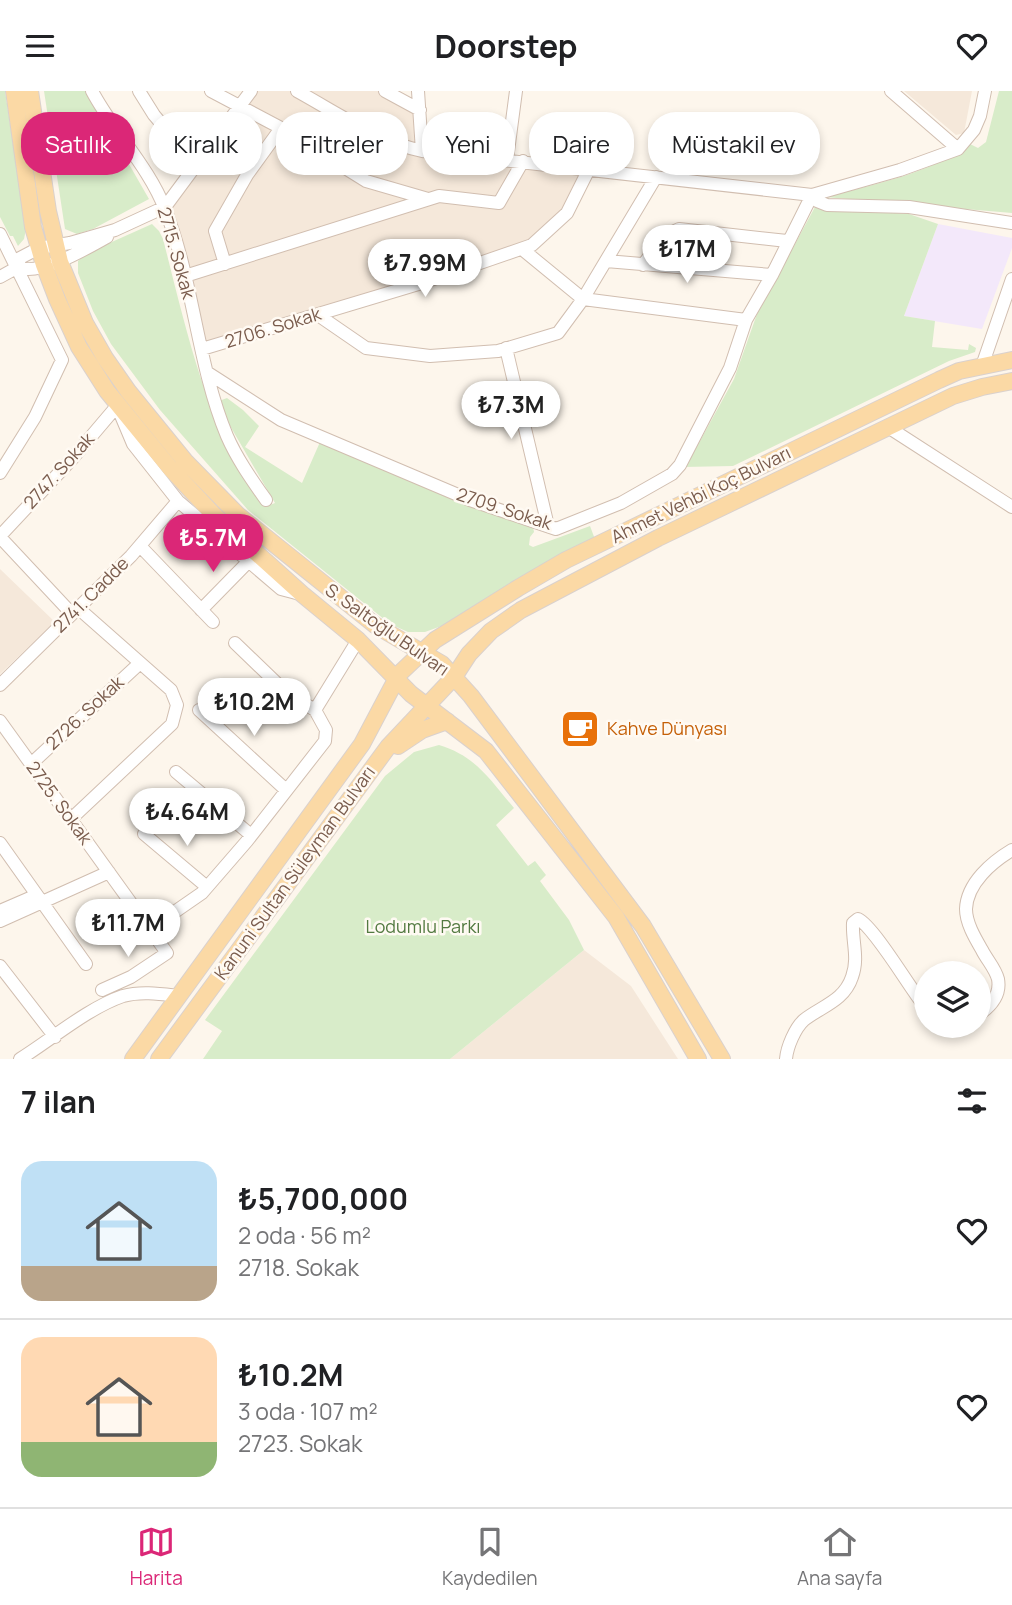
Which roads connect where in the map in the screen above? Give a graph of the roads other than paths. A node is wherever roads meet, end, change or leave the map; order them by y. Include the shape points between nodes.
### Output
1 (14, 91) edge
2 (30, 91) edge
3 (92, 91) edge
4 (139, 91) edge
5 (211, 91) edge
6 (251, 91) edge
7 (298, 91) edge
8 (385, 91) edge
9 (418, 91) edge
10 (516, 91) edge
11 (891, 91) edge
12 (985, 91) edge
13 (239, 108) junction
14 (420, 110) junction
15 (152, 112) edge
16 (236, 112) edge
17 (513, 112) edge
18 (276, 126) edge
19 (276, 135) edge
20 (958, 149) junction
21 (422, 151) joint
22 (515, 160) edge
23 (523, 161) junction
24 (529, 162) edge
25 (634, 174) edge
26 (190, 175) edge
27 (356, 175) edge
28 (586, 175) edge
29 (656, 177) junction
30 (812, 195) junction
31 (430, 199) junction
32 (165, 207) junction
33 (1012, 223) edge
34 (0, 234) edge
35 (788, 241) junction
36 (522, 249) junction
37 (49, 255) junction
38 (606, 261) junction
39 (225, 264) junction
40 (643, 265) junction
41 (18, 267) junction
42 (772, 275) junction
43 (0, 277) edge
44 (185, 277) junction
45 (1012, 279) edge
46 (583, 299) junction
47 (318, 315) junction
48 (746, 320) junction
49 (506, 348) junction
50 (202, 349) junction
51 (1012, 360) edge
52 (982, 366) junction
53 (208, 373) junction
54 (1012, 381) edge
55 (117, 406) junction
56 (888, 427) junction
57 (0, 473) edge
58 (266, 500) dead end
59 (178, 501) junction
60 (1012, 507) edge
61 (548, 526) junction
62 (0, 536) edge
63 (140, 546) junction
64 (248, 562) junction
65 (302, 594) junction
66 (201, 610) junction
67 (75, 611) junction
68 (214, 622) dead end
69 (358, 640) junction
70 (235, 643) dead end
71 (421, 652) junction
72 (140, 663) junction
73 (407, 665) joint
74 (454, 677) junction
75 (395, 679) junction
76 (0, 685) edge
77 (439, 693) joint
78 (425, 706) junction
79 (199, 710) dead end
80 (315, 710) junction
81 (0, 721) edge
82 (447, 721) junction
83 (376, 762) junction
84 (31, 764) junction
85 (176, 772) dead end
86 (286, 790) junction
87 (71, 819) junction
88 (144, 834) dead end
89 (251, 835) junction
90 (0, 843) edge
91 (1012, 850) edge
92 (109, 872) junction
93 (207, 887) junction
94 (39, 899) junction
95 (0, 911) edge
96 (0, 921) edge
97 (150, 929) junction
98 (990, 961) edge
99 (991, 963) edge
100 (86, 964) dead end
101 (0, 966) edge
102 (5, 982) edge
103 (914, 989) edge
104 (102, 990) dead end
105 (178, 996) junction
106 (991, 1003) edge
107 (55, 1037) junction
108 (20, 1059) edge
109 (133, 1059) edge
110 (159, 1059) edge
111 (698, 1059) edge
112 (722, 1059) edge
113 (786, 1059) edge

1 - 37 main road, S. Saltoğlu Bulvarı via 33,227
2 - 37 main road, S. Saltoğlu Bulvarı
3 - 32 street, 2715. Sokak
4 - 15 street
5 - 13 street
6 - 13 street
7 - 21 street via 388,140
8 - 14 street
9 - 14 street
10 - 17 street
11 - 20 street
12 - 20 street via 974,130
13 - 16 street
13 - 18 street
14 - 21 street
19 - 39 street via 215,231
20 - 30 street
22 - 23 street
23 - 24 street
23 - 31 street via 499,203 439,196
25 - 29 street
26 - 32 street
27 - 31 street
28 - 36 street, 2706. Sokak via 567,213
29 - 30 street
29 - 38 street
30 - 33 street via 827,205 909,207
30 - 35 street, 2709. Sokak
31 - 39 street
32 - 37 street via 109,236
32 - 44 street, 2715. Sokak
34 - 41 street
35 - 40 street via 679,229 664,236
35 - 42 street, 2709. Sokak
36 - 46 street
36 - 47 street, 2706. Sokak
37 - 41 street via 26,270
37 - 41 street via 20,258
37 - 55 main road, S. Saltoğlu Bulvarı via 57,299 79,347
37 - 71 main road, S. Saltoğlu Bulvarı via 105,358 201,479 339,597 383,631
38 - 40 street
38 - 46 street
39 - 44 street
40 - 42 street
41 - 43 street
41 - 57 street via 62,360 35,417
42 - 48 street, 2709. Sokak
44 - 50 street, 2715. Sokak
45 - 52 street
46 - 48 street
46 - 49 street via 558,333
47 - 49 street via 366,348 430,356
47 - 50 street, 2706. Sokak
48 - 61 street, 2709. Sokak via 730,368 672,474 621,503 556,529
49 - 61 street
50 - 53 street, 2715. Sokak
51 - 52 main road, Ahmet Vehbi Koç Bulvarı
52 - 71 main road, Ahmet Vehbi Koç Bulvarı via 949,375 566,560
53 - 58 street, 2715. Sokak via 228,437
53 - 61 street, 2709. Sokak via 281,420 470,500
54 - 56 main road, Ahmet Vehbi Koç Bulvarı via 966,391
55 - 59 street via 133,444
55 - 62 street, 2747. Sokak
55 - 65 main road, S. Saltoğlu Bulvarı via 213,514
56 - 60 street
56 - 74 main road, Ahmet Vehbi Koç Bulvarı via 521,610 483,638
59 - 63 street, 2741. Cadde
59 - 64 street
62 - 67 street
63 - 66 street
63 - 67 street, 2741. Cadde
64 - 65 street via 281,589
64 - 66 street
65 - 69 main road, S. Saltoğlu Bulvarı
66 - 68 street
67 - 72 street
67 - 76 street, 2741. Cadde
69 - 75 main road, S. Saltoğlu Bulvarı
69 - 80 street
70 - 80 street via 288,694
71 - 73 main road, Ahmet Vehbi Koç Bulvarı
71 - 74 main road, S. Saltoğlu Bulvarı
72 - 84 street, 2726. Sokak
72 - 87 street via 172,689 177,705 172,724
73 - 75 main road, Kanuni Sultan Süleyman Bulvarı
74 - 77 main road, Ahmet Vehbi Koç Bulvarı
74 - 112 main road, S. Saltoğlu Bulvarı via 643,926
75 - 78 main road, S. Saltoğlu Bulvarı
75 - 105 main road, Kanuni Sultan Süleyman Bulvarı via 362,744
77 - 78 main road, Kanuni Sultan Süleyman Bulvarı
78 - 82 main road, S. Saltoğlu Bulvarı
78 - 83 main road, Kanuni Sultan Süleyman Bulvarı
79 - 86 street
80 - 86 street via 326,730 326,741
81 - 84 street, 2725. Sokak
82 - 83 main road via 408,738
82 - 111 main road, S. Saltoğlu Bulvarı via 486,751 616,917
83 - 110 main road, Kanuni Sultan Süleyman Bulvarı
84 - 87 street, 2725. Sokak
85 - 89 street
86 - 89 street
87 - 92 street, 2725. Sokak
88 - 93 street
89 - 93 street
90 - 94 street
91 - 98 street via 986,868 966,909 970,927
92 - 94 street
92 - 97 street, 2725. Sokak
93 - 97 street
94 - 95 street
94 - 96 street
94 - 100 street
97 - 104 street, 2725. Sokak via 167,953
99 - 106 street via 998,985
101 - 102 street
102 - 107 street
103 - 113 street via 858,919 853,923 857,960 845,992 803,1021
105 - 107 street via 125,996
105 - 109 main road, Kanuni Sultan Süleyman Bulvarı
107 - 108 street

